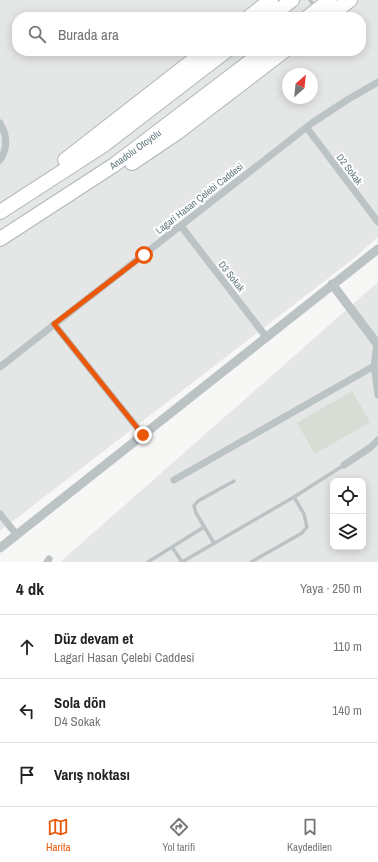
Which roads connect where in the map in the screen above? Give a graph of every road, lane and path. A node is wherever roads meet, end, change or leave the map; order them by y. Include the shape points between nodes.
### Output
1 (270, 0) edge
2 (292, 0) edge
3 (330, 0) edge
4 (350, 0) edge
5 (316, 11) edge
6 (255, 12) edge
7 (276, 12) edge
8 (199, 56) edge
9 (219, 56) edge
10 (258, 56) edge
11 (277, 56) edge
12 (378, 82) edge
13 (0, 123) edge
14 (307, 128) junction
15 (0, 160) edge
16 (66, 197) junction
17 (0, 208) edge
18 (0, 212) edge
19 (378, 222) edge
20 (181, 226) junction
21 (0, 239) edge
22 (378, 249) edge
23 (332, 284) junction
24 (54, 324) junction
25 (267, 338) junction
26 (378, 344) edge
27 (374, 366) junction
28 (0, 367) edge
29 (378, 395) edge
30 (143, 435) junction
31 (378, 440) edge
32 (344, 465) joint
33 (174, 480) dead end
34 (234, 481) dead end
35 (294, 497) junction
36 (0, 514) edge
37 (204, 527) junction
38 (16, 534) junction
39 (214, 544) junction
40 (172, 547) junction
41 (0, 548) edge
42 (148, 562) edge
43 (182, 562) edge
44 (251, 562) edge

1 - 6 highway
2 - 7 highway
3 - 5 highway
4 - 5 highway
8 - 17 highway
9 - 18 highway via 105,144
10 - 16 highway, Anadolu Otoyolu via 174,121
11 - 16 highway via 130,165
12 - 14 street, Lagari Hasan Çelebi Caddesi
13 - 15 street via 6,140 5,151
14 - 19 street, D2 Sokak
14 - 20 street, Lagari Hasan Çelebi Caddesi
16 - 21 highway, Anadolu Otoyolu
20 - 24 street, Lagari Hasan Çelebi Caddesi
20 - 25 street, D3 Sokak
22 - 23 street
23 - 25 street
23 - 26 street
24 - 28 street, Lagari Hasan Çelebi Caddesi
24 - 30 street
25 - 30 street
26 - 27 street
27 - 29 street
27 - 33 street
30 - 38 street via 40,518
31 - 32 street
32 - 35 lane
34 - 37 lane via 198,501 194,506
35 - 39 lane
35 - 44 lane via 304,514 306,527 302,533
36 - 38 street
37 - 39 lane
37 - 40 lane
38 - 41 street
39 - 43 lane
40 - 42 lane
40 - 43 lane

